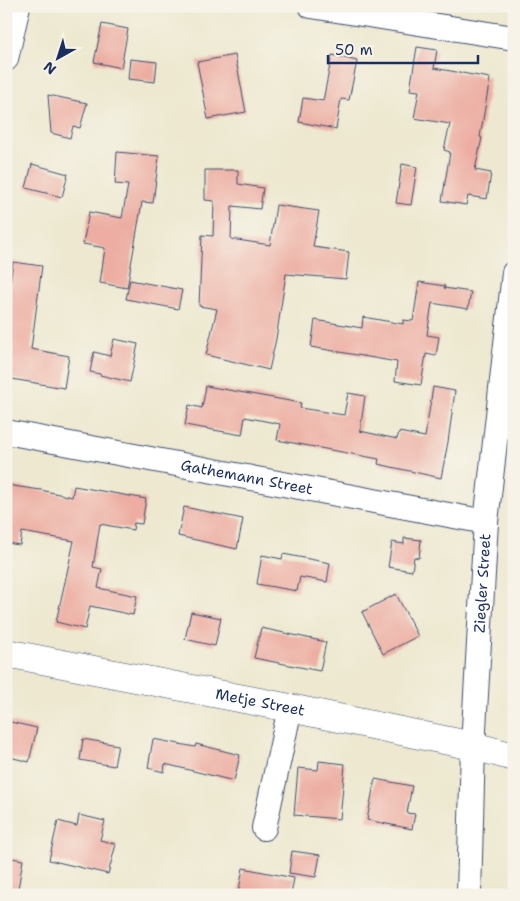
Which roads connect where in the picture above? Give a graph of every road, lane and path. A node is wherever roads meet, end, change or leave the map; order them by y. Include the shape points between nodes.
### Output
1 (18, 6) edge
2 (311, 6) edge
3 (514, 38) edge
4 (6, 59) edge
5 (514, 273) edge
6 (6, 432) edge
7 (486, 522) junction
8 (6, 653) edge
9 (290, 708) junction
10 (473, 746) junction
11 (514, 757) edge
12 (264, 828) dead end
13 (469, 895) edge

1 - 4 street
2 - 3 street
5 - 7 street, Ziegler Street
6 - 7 street, Gathemann Street
7 - 10 street, Ziegler Street
8 - 9 street, Metje Street
9 - 10 street, Metje Street
9 - 12 street
10 - 11 street, Metje Street
10 - 13 street, Ziegler Street

